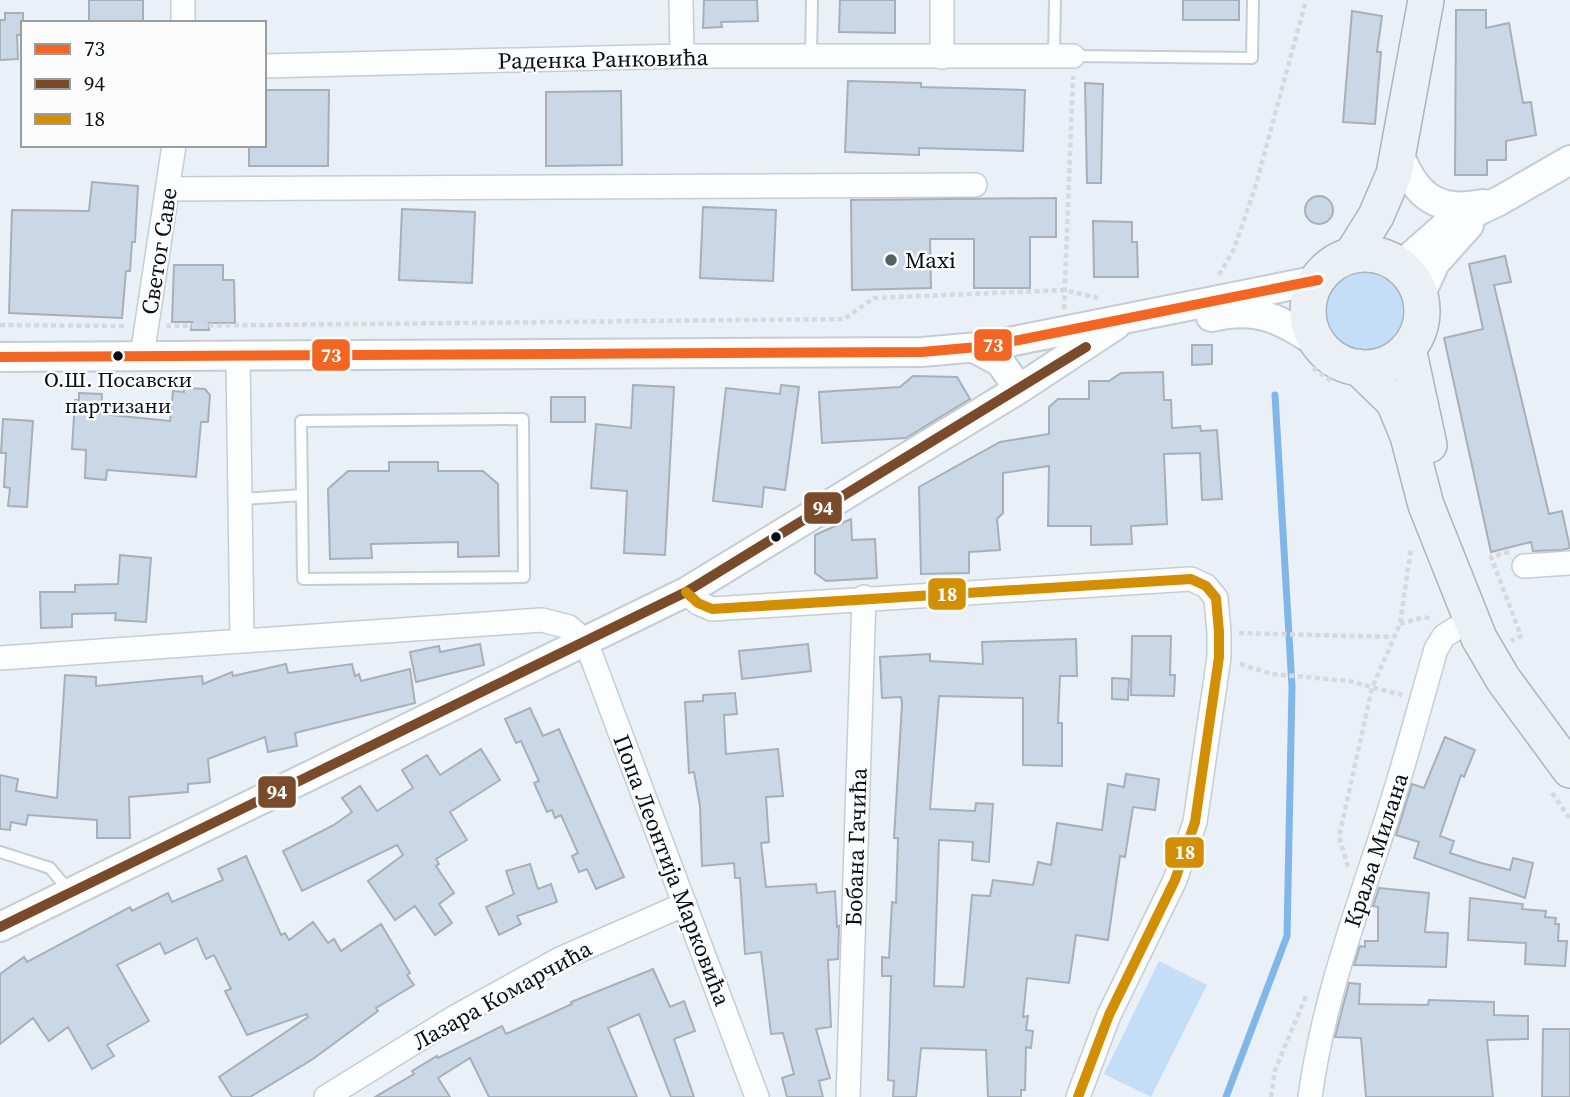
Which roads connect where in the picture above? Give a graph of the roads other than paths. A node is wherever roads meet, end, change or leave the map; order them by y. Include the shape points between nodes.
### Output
1 (183, 0) edge
2 (681, 0) edge
3 (812, 0) edge
4 (942, 0) edge
5 (1055, 0) edge
6 (1253, 0) edge
7 (1426, 0) edge
8 (183, 21) edge
9 (682, 56) junction
10 (1064, 56) junction
11 (811, 57) junction
12 (942, 57) junction
13 (266, 66) edge
14 (174, 147) edge
15 (1570, 160) edge
16 (1396, 163) junction
17 (975, 185) dead end
18 (169, 189) junction
19 (1499, 201) junction
20 (1351, 256) junction
21 (1399, 265) junction
22 (1318, 280) junction
23 (1420, 296) junction
24 (1114, 310) junction
25 (1088, 345) junction
26 (974, 348) junction
27 (1408, 348) junction
28 (1314, 355) junction
29 (142, 356) junction
30 (0, 357) edge
31 (238, 358) junction
32 (1348, 376) junction
33 (1019, 389) junction
34 (302, 495) junction
35 (241, 499) junction
36 (1447, 562) junction
37 (1570, 563) edge
38 (1524, 566) road end
39 (686, 592) junction
40 (863, 597) junction
41 (1470, 620) junction
42 (242, 641) junction
43 (586, 642) junction
44 (0, 658) edge
45 (1570, 770) edge
46 (0, 852) edge
47 (70, 892) junction
48 (685, 904) junction
49 (0, 927) edge
50 (326, 1097) edge
51 (757, 1097) edge
52 (848, 1097) edge
53 (1078, 1097) edge
54 (1310, 1097) edge

1 - 8 street
2 - 9 street
3 - 11 lane
4 - 12 street
5 - 10 lane
6 - 10 lane, Раденка Ранковића via 1252,58
7 - 16 main road
9 - 11 street, Раденка Ранковића
9 - 13 street, Раденка Ранковића
10 - 12 street, Раденка Ранковића
11 - 12 street, Раденка Ранковића
14 - 18 street, Светог Саве
15 - 19 street
16 - 19 street via 1412,183 1438,202 1462,207
16 - 20 main road via 1376,216
16 - 21 main road via 1394,253
17 - 18 street
18 - 29 street, Светог Саве
19 - 21 street via 1444,227
19 - 23 street via 1451,243 1435,263
20 - 21 main road via 1367,254
20 - 22 main road via 1332,265
21 - 23 main road via 1413,279
22 - 24 street via 1201,302
22 - 28 main road via 1309,305
23 - 27 main road via 1420,324
24 - 25 street
24 - 26 street via 1063,331
25 - 28 street via 1246,312 1278,318
25 - 33 street
26 - 31 street
26 - 33 street via 1000,362
27 - 32 main road via 1385,364
27 - 36 main road via 1439,497
28 - 32 main road via 1336,359
29 - 30 street
29 - 31 street
31 - 35 street
32 - 36 main road via 1394,402
33 - 39 street
34 - 34 lane via 301,421 523,419 524,578 303,579
34 - 35 lane
35 - 42 street
36 - 41 main road
37 - 38 street
39 - 40 street via 712,609
39 - 43 street
40 - 52 street, Бобана Гачића
40 - 53 street via 1191,579 1206,586 1216,598 1219,657 1195,822 1175,880 1110,1015
41 - 45 main road
41 - 54 street, Краља Милана via 1440,641 1336,975
42 - 43 street via 542,620 569,627
42 - 44 street
43 - 47 street
43 - 48 street, Попа Леонтија Марковића
46 - 47 lane via 50,868
47 - 49 street
48 - 50 street, Лазара Комарчића via 560,959
48 - 51 street, Попа Леонтија Марковића

